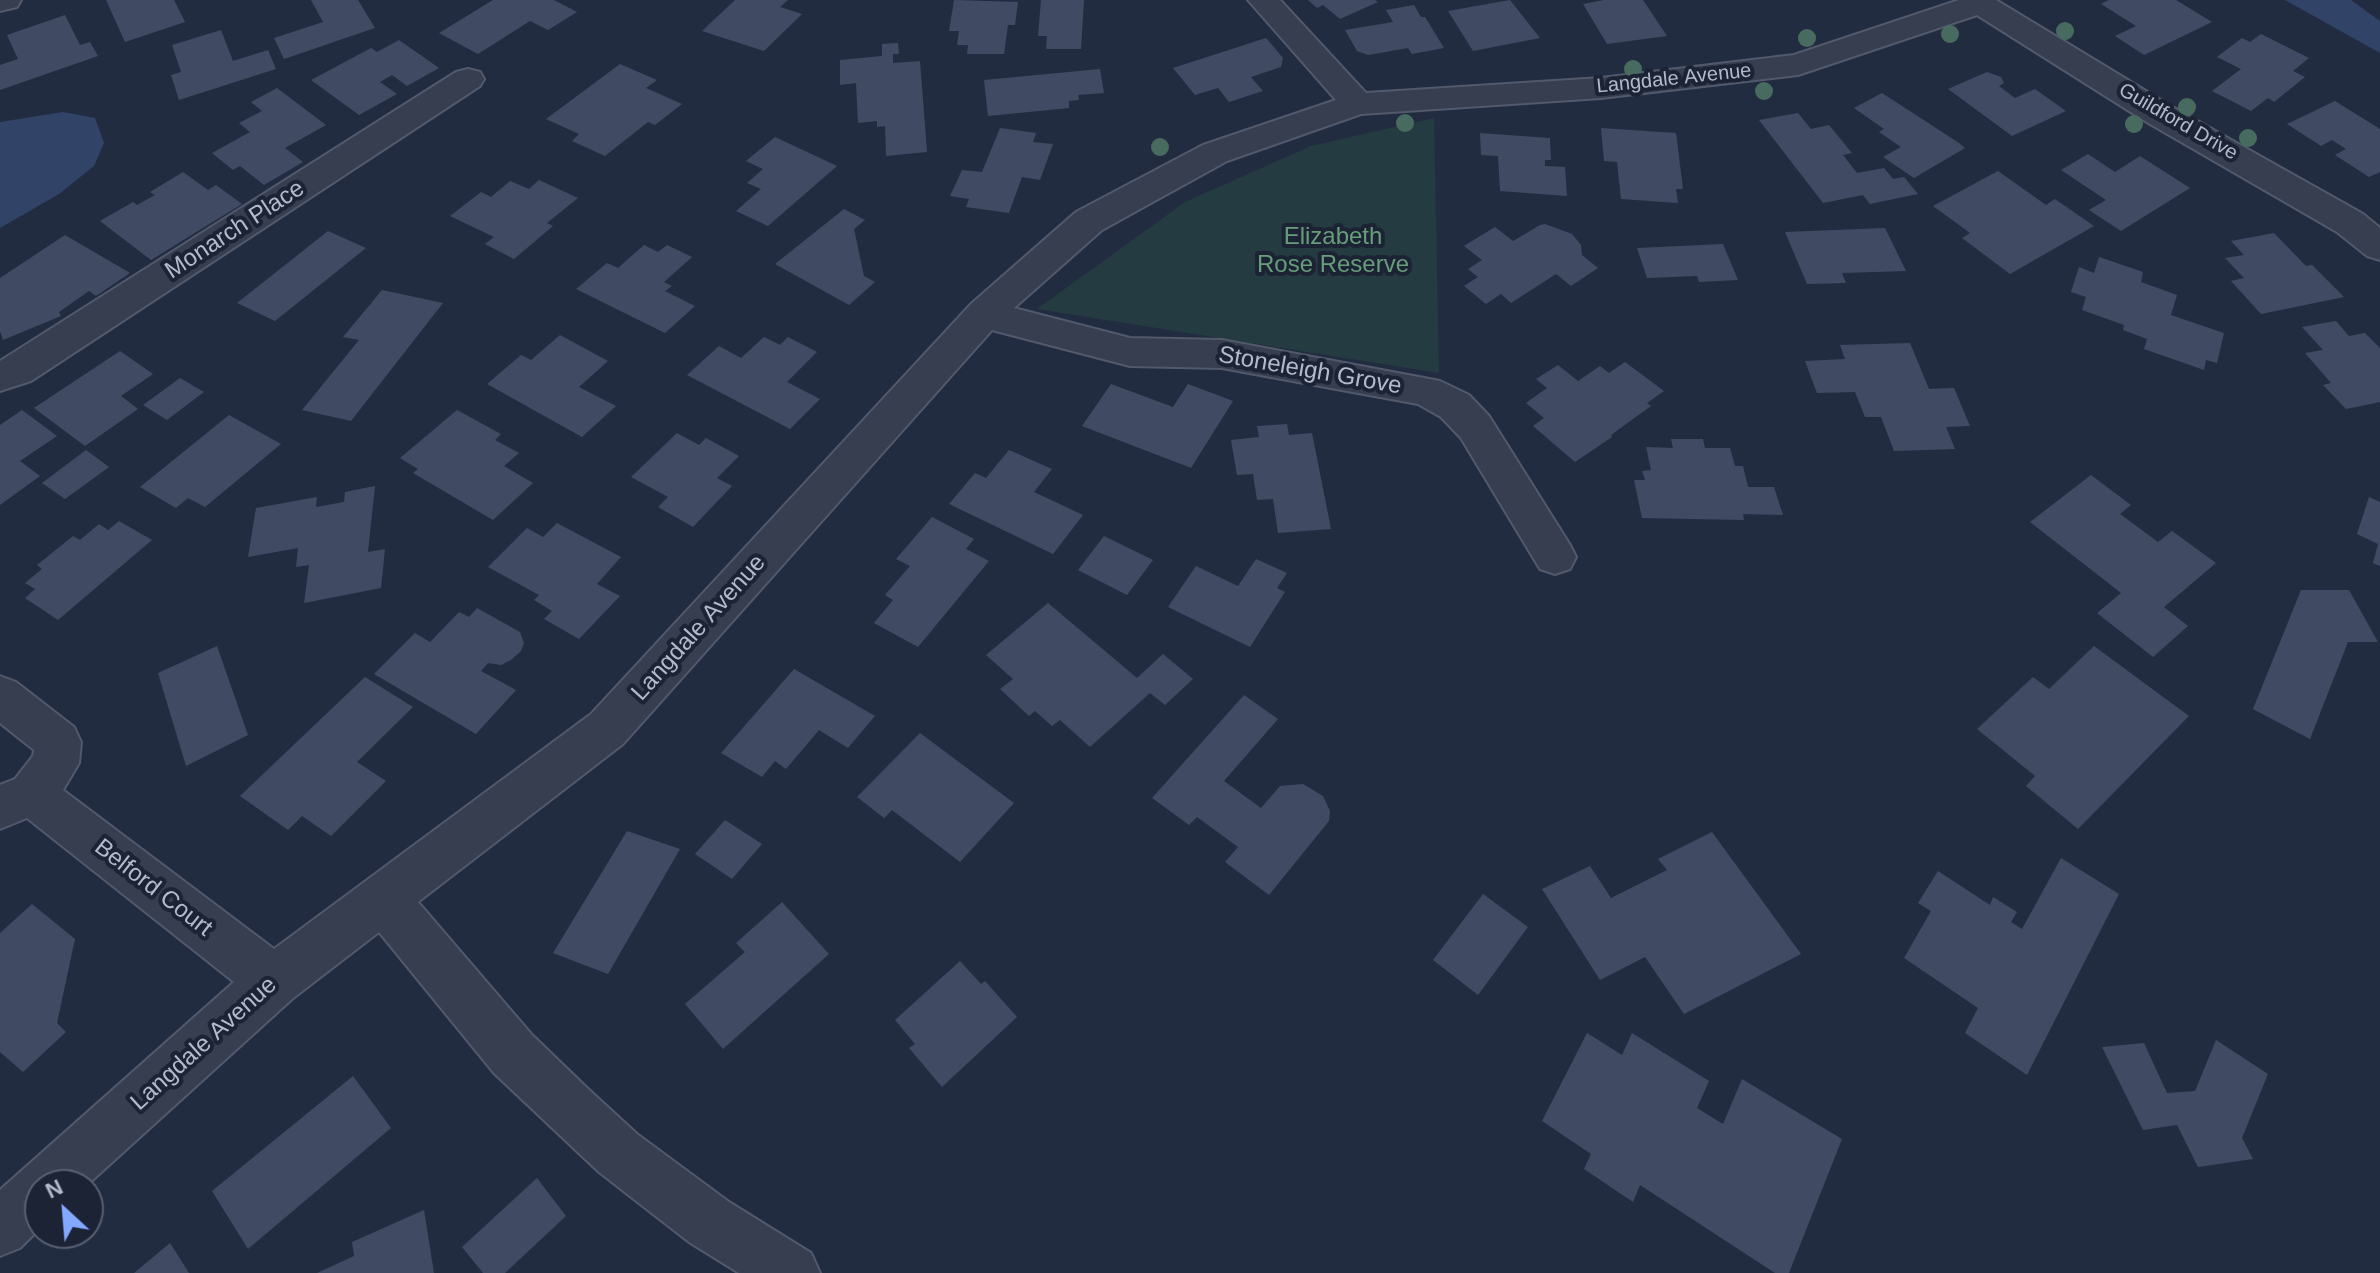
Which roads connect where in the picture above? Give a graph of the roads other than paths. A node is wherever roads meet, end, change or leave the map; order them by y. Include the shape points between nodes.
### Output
1 (6, 0) edge
2 (1263, 0) edge
3 (0, 2) edge
4 (1977, 2) edge
5 (468, 79) dead end
6 (1358, 104) junction
7 (2380, 247) edge
8 (984, 314) junction
9 (0, 376) edge
10 (1555, 557) dead end
11 (0, 696) edge
12 (16, 800) edge
13 (383, 899) junction
14 (274, 981) junction
15 (64, 1169) edge
16 (24, 1205) edge
17 (0, 1228) edge
18 (791, 1273) edge

1 - 3 street
2 - 6 street
4 - 6 street, Langdale Avenue via 1798,65 1601,88
4 - 7 street, Guildford Drive via 2350,223
5 - 9 street, Monarch Place via 17,371
6 - 8 street, Langdale Avenue via 1215,153 1089,221
8 - 10 street, Stoneleigh Grove via 1130,352 1222,354 1426,391 1455,406 1475,427
8 - 13 street, Langdale Avenue via 607,729
11 - 12 street, Belford Court via 58,742 56,763
12 - 14 street, Belford Court
13 - 14 street, Langdale Avenue
13 - 18 street via 513,1054 618,1153 709,1222
14 - 15 street, Langdale Avenue
16 - 17 street

